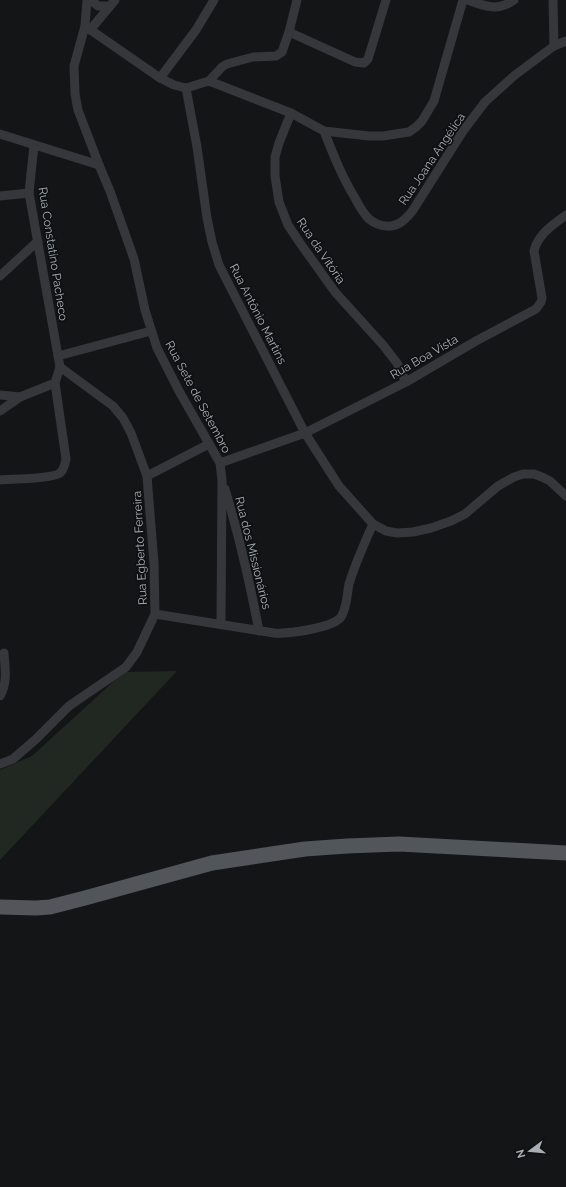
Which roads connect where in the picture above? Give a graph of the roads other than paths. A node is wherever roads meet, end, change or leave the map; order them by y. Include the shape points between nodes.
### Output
1 (87, 0) edge
2 (91, 0) edge
3 (214, 0) edge
4 (297, 0) edge
5 (386, 0) edge
6 (463, 0) edge
7 (468, 0) edge
8 (514, 0) edge
9 (552, 0) edge
10 (112, 3) edge
11 (88, 28) junction
12 (289, 32) junction
13 (566, 41) edge
14 (554, 46) junction
15 (160, 78) junction
16 (209, 80) junction
17 (186, 88) junction
18 (291, 113) junction
19 (324, 131) junction
20 (0, 134) edge
21 (34, 145) junction
22 (99, 165) junction
23 (29, 193) junction
24 (0, 196) edge
25 (566, 215) edge
26 (38, 241) junction
27 (0, 276) edge
28 (151, 331) junction
29 (58, 356) junction
30 (60, 367) junction
31 (406, 382) junction
32 (55, 383) junction
33 (0, 395) edge
34 (20, 397) junction
35 (0, 411) edge
36 (305, 433) junction
37 (209, 444) junction
38 (220, 463) junction
39 (147, 476) junction
40 (0, 480) edge
41 (222, 480) junction
42 (566, 496) edge
43 (373, 524) junction
44 (155, 614) junction
45 (221, 624) junction
46 (259, 631) junction
47 (4, 653) dead end
48 (0, 696) edge
49 (0, 764) edge
50 (566, 853) edge
51 (0, 907) edge

1 - 11 street
2 - 10 street via 98,6
3 - 15 street via 196,30
4 - 12 street
5 - 12 street via 368,59 364,63 355,62
6 - 19 street via 434,101 416,127 409,132 383,136
7 - 8 street via 488,8 509,4
9 - 14 street
10 - 11 street
11 - 15 street
11 - 22 street, Rua Sete de Setembro via 74,66 75,94 78,110
12 - 16 street via 282,52 276,56 252,57 227,64
13 - 14 street, Rua Joana Angélica
14 - 19 street, Rua Joana Angélica via 515,75 485,102 463,131 414,210 399,224 376,224 361,210 338,166
15 - 17 street
16 - 17 street
16 - 18 street
17 - 36 street, Rua Antônio Martins via 198,147 207,218 219,265
18 - 19 street
18 - 31 street, Rua da Vitória via 275,157 279,202 286,219 335,292 397,363
20 - 21 street
21 - 22 street
21 - 23 street, Rua Constatino Pacheco
22 - 28 street, Rua Sete de Setembro via 134,259
23 - 24 street
23 - 26 street, Rua Constatino Pacheco
25 - 31 street, Rua Boa Vista via 542,234 534,251 542,298 540,306
26 - 27 street
26 - 29 street, Rua Constatino Pacheco
28 - 29 street
28 - 37 street, Rua Sete de Setembro via 178,391
29 - 30 street, Rua Constatino Pacheco
30 - 32 street
30 - 39 street, Rua Egberto Ferreira via 113,406 123,418
31 - 36 street, Rua Boa Vista
32 - 34 street
32 - 40 street via 66,459 63,469 57,475 47,477
33 - 34 street
34 - 35 street
36 - 38 street, Rua Boa Vista
36 - 43 street, Rua Antônio Martins via 339,486
37 - 38 street, Rua Sete de Setembro
37 - 39 street
38 - 41 street, Rua Sete de Setembro
39 - 44 street, Rua Egberto Ferreira
41 - 45 street, Rua Sete de Setembro
41 - 46 street, Rua dos Missionários via 235,524
42 - 43 street via 550,481 534,474 523,474 505,481 465,514 431,528 397,533
43 - 46 street via 359,555 341,617 325,626 286,634
44 - 45 street
44 - 49 street, Rua Egberto Ferreira via 126,667 69,706 36,739 13,758
45 - 46 street
47 - 48 street via 5,681
50 - 51 main road via 399,844 305,849 212,863 50,907

